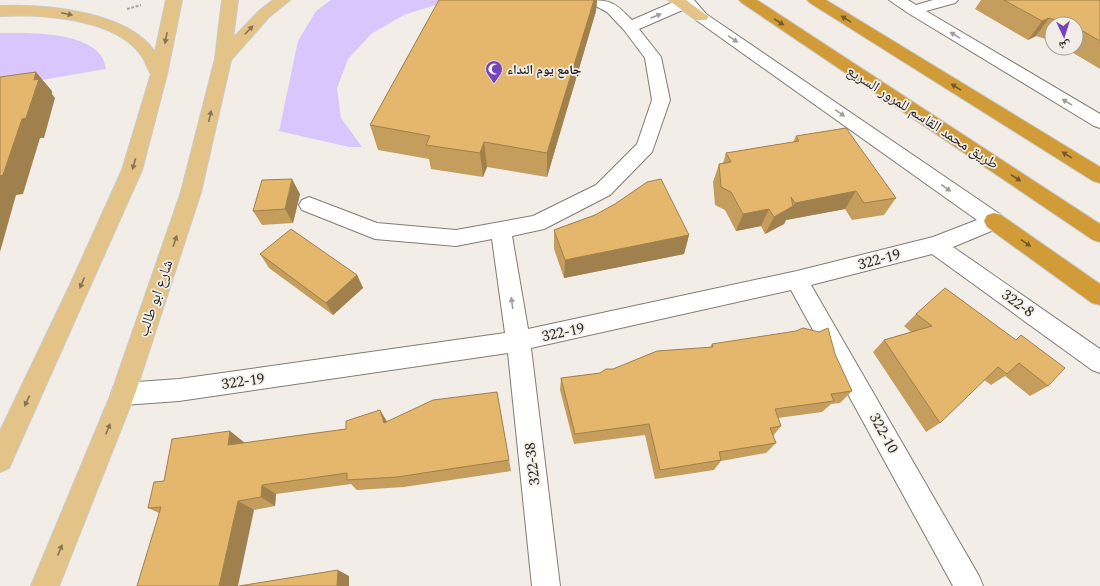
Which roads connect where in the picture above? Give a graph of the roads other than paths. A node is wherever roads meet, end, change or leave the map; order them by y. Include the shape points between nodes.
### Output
1 (64, 0) edge
2 (174, 0) edge
3 (230, 0) edge
4 (282, 0) edge
5 (595, 0) edge
6 (747, 0) edge
7 (815, 0) edge
8 (897, 0) edge
9 (950, 0) edge
10 (682, 1) edge
11 (0, 10) edge
12 (913, 10) junction
13 (701, 17) joint
14 (630, 27) junction
15 (223, 59) junction
16 (159, 74) junction
17 (1100, 122) edge
18 (1100, 176) edge
19 (309, 205) dead end
20 (994, 221) junction
21 (501, 230) junction
22 (1100, 234) edge
23 (935, 245) junction
24 (797, 280) junction
25 (1100, 296) edge
26 (518, 341) junction
27 (1100, 362) edge
28 (123, 394) junction
29 (0, 459) edge
30 (45, 586) edge
31 (546, 586) edge
32 (969, 586) edge

1 - 11 main road
2 -> 16 main road
3 - 15 main road, شارع ابو طالب
15 -> 4 main road via 264,14
5 - 14 street via 612,9
6 -> 22 highway, طريق محمد القاسم للمرور السريع
18 -> 7 highway
8 - 12 street
9 - 12 street
10 - 13 main road
14 -> 10 street
11 -> 16 main road via 56,12 94,20 124,33 146,50
17 -> 12 street
13 -> 20 street
14 - 21 street via 652,57 661,100 645,147 603,190 537,223
28 -> 15 main road, شارع ابو طالب via 191,192
16 -> 29 main road via 132,170
19 - 21 street via 376,231 456,238
20 - 23 street, 322-19
20 -> 25 highway
26 -> 21 street, 322-38
23 - 24 street, 322-19
23 - 27 street, 322-8
24 - 26 street, 322-19
24 - 32 street, 322-10
26 - 28 street, 322-19 via 179,390
26 - 31 street, 322-38
30 -> 28 main road, شارع ابو طالب

